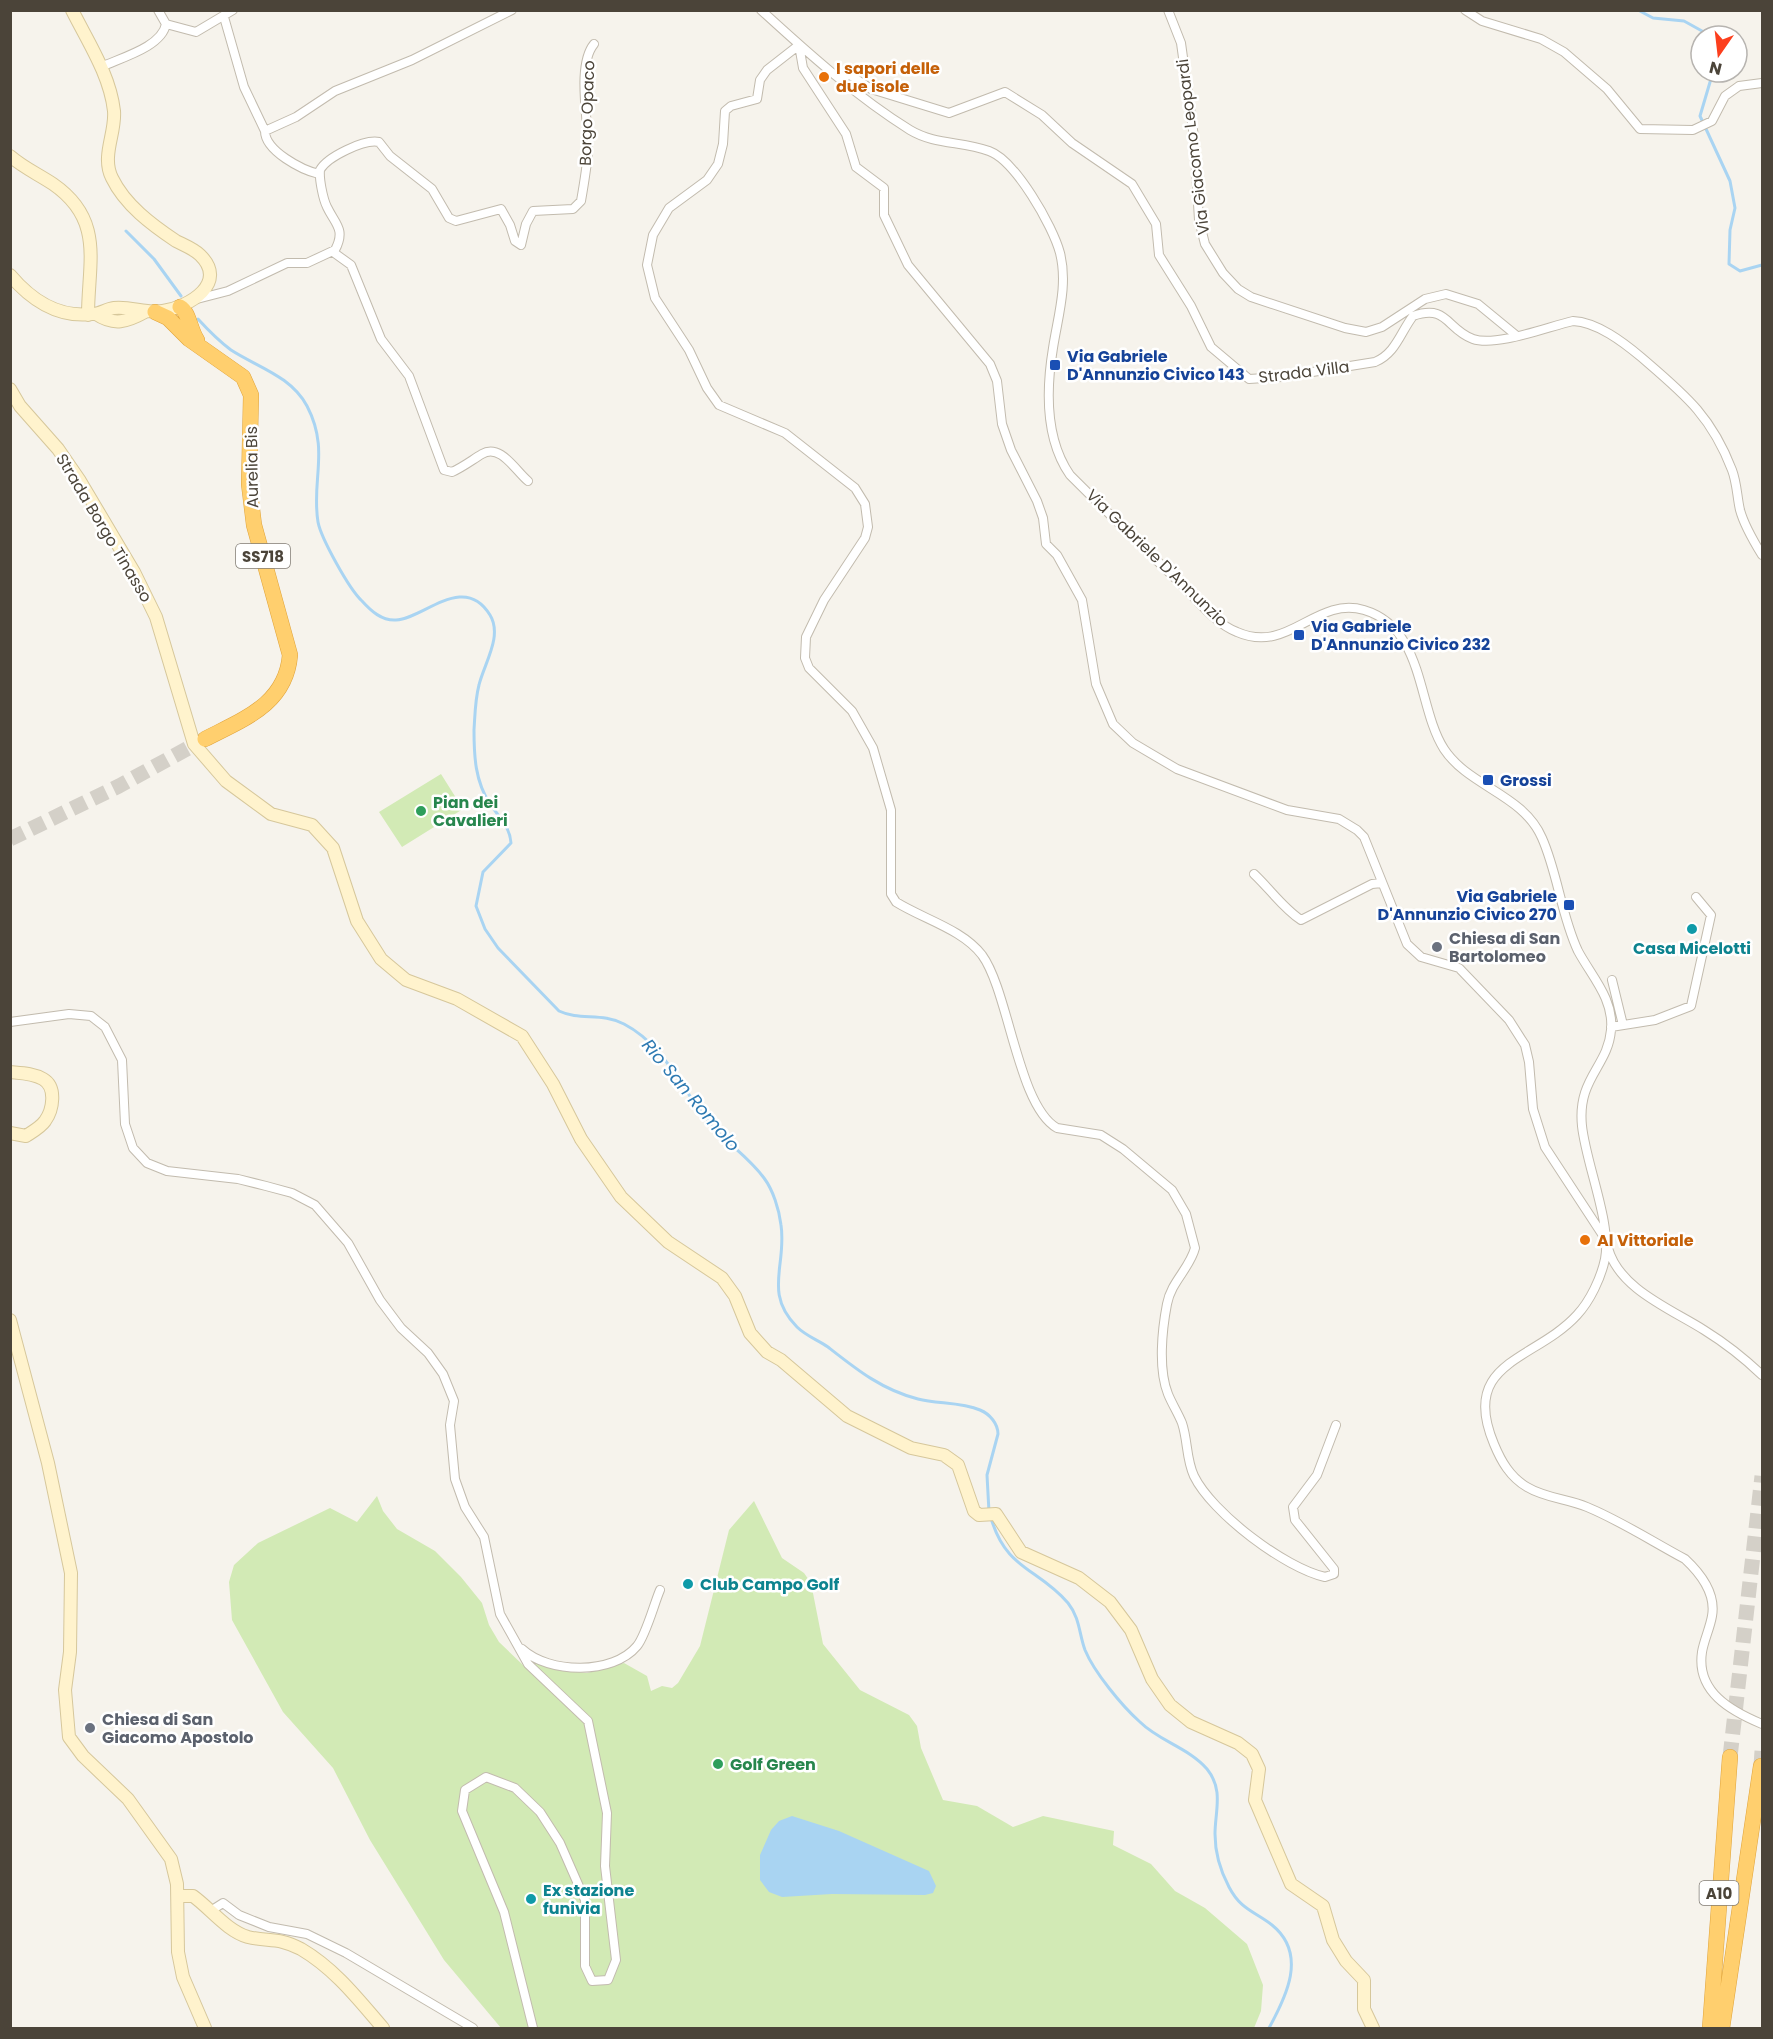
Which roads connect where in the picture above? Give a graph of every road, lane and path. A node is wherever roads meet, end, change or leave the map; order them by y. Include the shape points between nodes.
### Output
1 (72, 10) edge
2 (158, 10) edge
3 (233, 10) edge
4 (512, 10) edge
5 (761, 10) edge
6 (1168, 10) edge
7 (1465, 10) edge
8 (224, 17) junction
9 (166, 24) junction
10 (594, 44) dead end
11 (799, 45) junction
12 (101, 67) junction
13 (839, 77) junction
14 (1762, 83) edge
15 (265, 131) junction
16 (10, 156) edge
17 (319, 174) junction
18 (333, 252) junction
19 (10, 275) edge
20 (1416, 307) junction
21 (184, 309) junction
22 (150, 312) joint
23 (99, 315) junction
24 (1413, 316) junction
25 (1517, 336) junction
26 (10, 389) edge
27 (528, 481) dead end
28 (1762, 555) edge
29 (205, 739) tunnel mouth
30 (1254, 874) dead end
31 (1382, 883) junction
32 (1696, 897) dead end
33 (1612, 980) dead end
34 (10, 1022) edge
35 (1623, 1025) junction
36 (1611, 1027) junction
37 (10, 1072) edge
38 (10, 1133) edge
39 (1606, 1239) junction
40 (10, 1320) edge
41 (1762, 1375) edge
42 (1336, 1425) dead end
43 (660, 1590) dead end
44 (518, 1645) junction
45 (1762, 1724) edge
46 (1730, 1757) tunnel mouth
47 (1761, 1766) dead end
48 (178, 1896) junction
49 (212, 1910) junction
50 (205, 2028) edge
51 (383, 2028) edge
52 (473, 2028) edge
53 (533, 2028) edge
54 (1373, 2028) edge
55 (1710, 2028) edge
56 (1722, 2028) edge

1 - 12 street
2 - 9 street
3 - 8 street
4 - 15 street via 412,60 335,91 296,117
5 - 11 street, Via Gabriele D'Annunzio
6 - 20 street, Via Giacomo Leopardi via 1181,43 1194,137 1199,220 1205,244 1223,273 1251,297 1366,332
7 - 14 street via 1482,21 1541,39 1564,52 1607,89 1640,129 1693,130 1712,121 1725,96 1739,86
8 - 9 street via 196,32
8 - 15 street via 244,87
9 - 12 street via 153,43
10 - 17 street, Borgo Opaco via 586,72 588,149 579,205 573,209 533,211 521,245 515,241 501,209 456,221 449,218 432,189 390,156 379,142 359,144 327,162
11 - 13 street, Via Gabriele D'Annunzio
11 - 31 street via 803,68 846,134 856,167 884,188 884,215 908,266 990,364 997,381 1002,424 1037,501 1046,544 1082,600 1096,684 1113,724 1133,743 1187,773 1287,810 1339,819 1364,837
11 - 42 street via 767,70 760,80 758,99 725,111 718,164 707,180 660,219 648,249 647,265 655,298 720,405 785,433 855,488 862,498 868,516 865,538 824,600 804,648 809,668 852,711 873,748 891,810 891,894 896,902 961,937 982,955 992,974 1030,1089 1050,1124 1101,1135 1123,1149 1180,1200 1195,1248 1169,1294 1163,1377 1181,1422 1189,1463 1204,1491 1235,1525 1297,1565 1325,1577 1334,1574 1334,1569 1295,1520 1293,1507 1317,1475
12 - 21 street via 114,110 108,161 111,177 145,218 200,254 207,265 208,280
13 - 24 street, Strada Villa via 850,75 871,89 949,113 1005,92 1042,115 1072,143 1132,184 1156,224 1159,255 1211,347 1249,379 1375,362 1393,351
13 - 36 street, Via Gabriele D'Annunzio via 932,141 997,154 1016,174 1043,216 1060,253 1063,282 1050,375 1053,443 1070,475 1221,623 1236,632 1259,638 1276,636 1294,631 1326,610 1347,608 1364,610 1380,618 1394,632 1416,667 1435,734 1445,751 1461,769 1521,809 1542,838 1567,924 1610,1007
15 - 17 street via 267,140 287,159
16 - 23 street via 64,193 84,221
17 - 18 street via 325,203 340,229
18 - 21 street via 308,263 287,263
18 - 27 street via 351,266 381,339 409,376 444,470 452,472 484,452 494,451
19 - 23 street via 42,305 66,314
20 - 24 street
20 - 25 street, Via Giacomo Leopardi via 1425,299 1446,294 1460,297 1493,314
21 - 22 highway
21 - 29 highway, Aurelia Bis / SS718 via 192,332 204,349 243,377 249,388 249,484 254,525 290,655 283,685 267,703
22 - 23 street
24 - 25 street via 1437,312 1470,338 1484,342
25 - 28 street via 1583,322 1625,344 1693,402 1731,468 1741,514
26 - 54 street, Strada Borgo Tinasso via 80,481 134,572 156,616 194,744 226,782 270,814 312,825 333,848 357,921 381,959 406,980 457,999 522,1036 553,1084 581,1139 621,1197 668,1242 722,1278 735,1296 750,1333 767,1352 847,1416 911,1448 944,1455 958,1465 974,1511 979,1515 996,1514 1021,1552 1078,1578 1110,1602 1131,1630 1152,1679 1170,1704 1191,1722 1238,1743 1252,1754 1259,1769 1255,1800 1272,1844 1292,1884 1323,1906 1333,1940 1364,1980 1364,2009
30 - 31 street via 1301,920 1372,884
31 - 39 street via 1407,944 1421,957 1459,968 1509,1020 1525,1045 1533,1109 1545,1147
32 - 35 street via 1711,915 1691,1006 1655,1020
33 - 35 street
34 - 44 street via 69,1014 91,1016 105,1027 122,1060 125,1124 133,1148 147,1163 168,1171 238,1179 292,1193 315,1206 343,1236 380,1300 401,1328 428,1353 454,1401 450,1425 455,1479 465,1507 484,1537 500,1614
35 - 36 street
36 - 39 street, Via Gabriele D'Annunzio via 1606,1049 1585,1087 1580,1107
37 - 38 street via 45,1080 52,1099 41,1125 26,1136
39 - 41 street via 1612,1263 1624,1276 1734,1350
39 - 45 street, Via Gabriele D'Annunzio via 1605,1258 1592,1294 1577,1315 1504,1367 1492,1380 1484,1415 1501,1460 1528,1488 1587,1507 1685,1559 1697,1570 1712,1599 1713,1614 1702,1652 1701,1668 1706,1683 1713,1695
40 - 48 street via 48,1463 71,1573 70,1652 65,1690 69,1737 128,1799 171,1859
43 - 44 street via 637,1646 612,1663 586,1669 556,1666
44 - 53 street via 528,1664 588,1721 607,1813 605,1866 616,1960 608,1980 592,1981 585,1966 585,1900 560,1843 540,1812 515,1788 486,1778 465,1790 462,1811 504,1912
46 - 55 highway, A10
47 - 56 highway, A10
48 - 49 street via 193,1896
48 - 50 street via 178,1952 183,1977
49 - 51 street via 230,1928 248,1936 278,1939 302,1950 345,1982
49 - 52 street via 223,1902 239,1915 269,1927 307,1934

